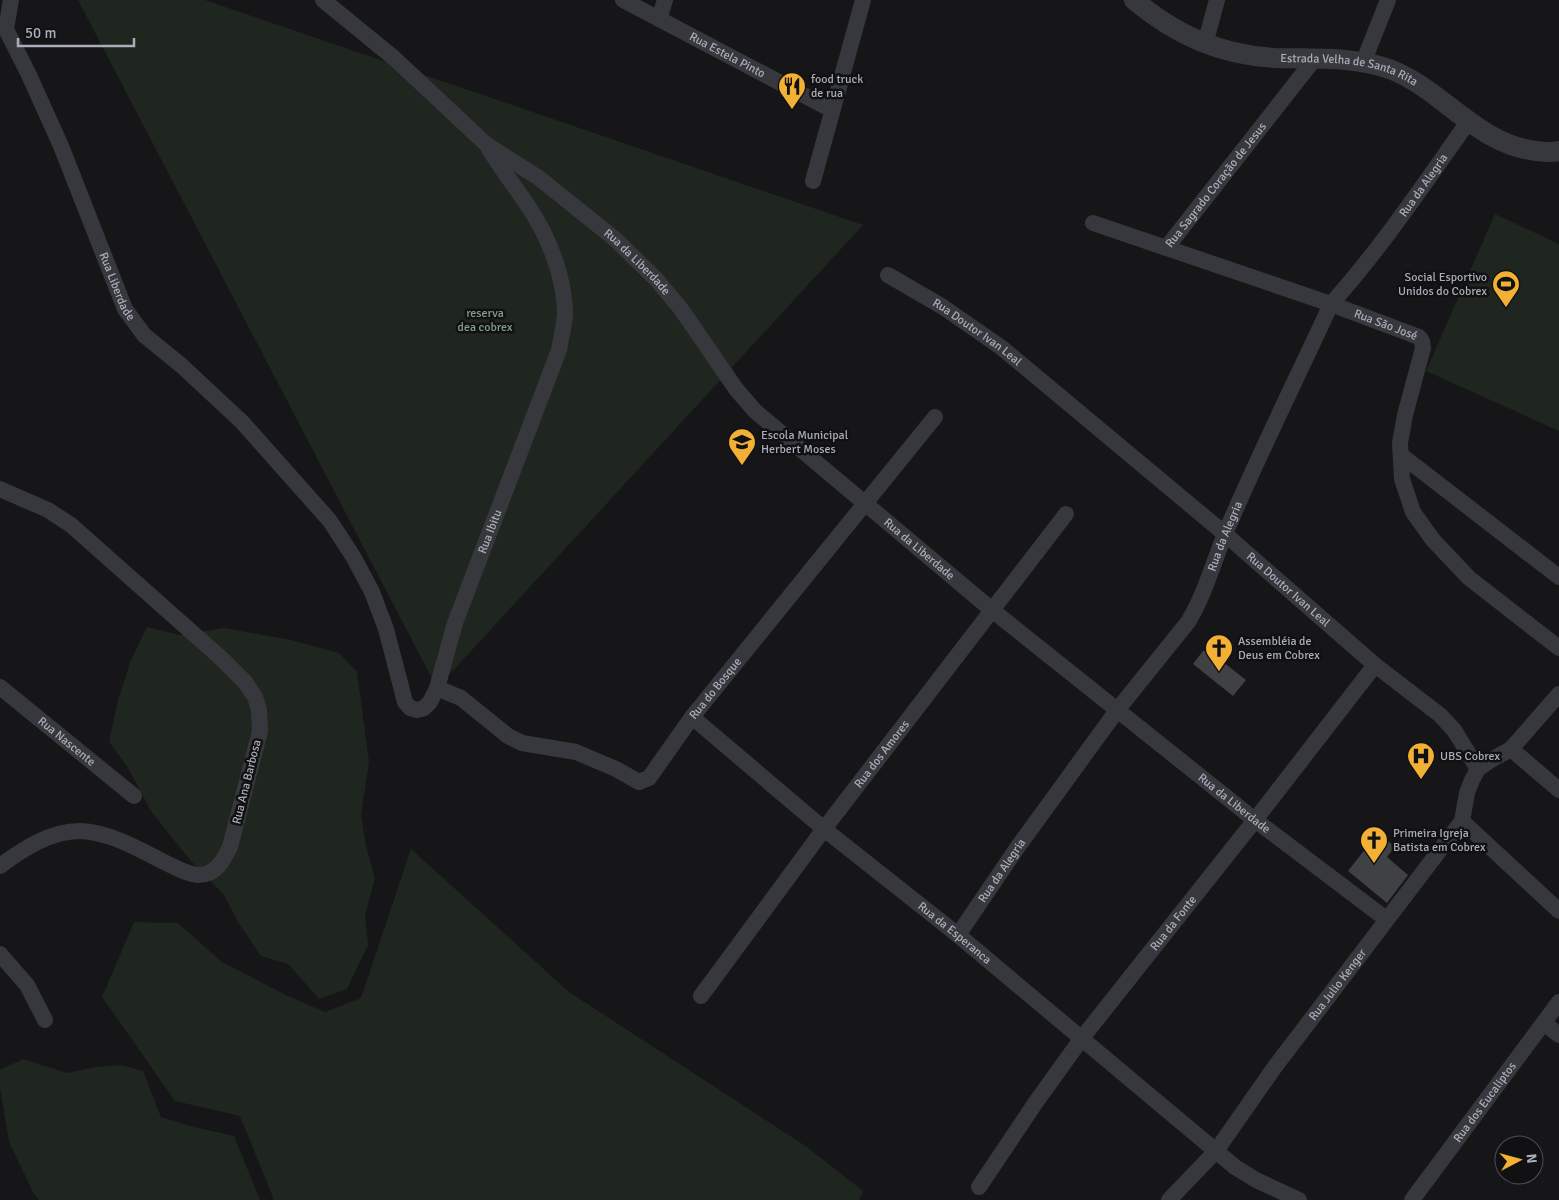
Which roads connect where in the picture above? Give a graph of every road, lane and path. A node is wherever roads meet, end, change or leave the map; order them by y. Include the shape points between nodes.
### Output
1 (11, 0) edge
2 (323, 0) edge
3 (623, 0) edge
4 (665, 0) edge
5 (863, 0) edge
6 (1134, 0) edge
7 (1217, 0) edge
8 (1388, 0) edge
9 (660, 19) junction
10 (1205, 44) junction
11 (1316, 57) junction
12 (1363, 63) junction
13 (832, 110) junction
14 (1468, 122) junction
15 (487, 145) junction
16 (1558, 153) edge
17 (813, 181) dead end
18 (1093, 223) dead end
19 (1167, 247) junction
20 (888, 275) dead end
21 (1331, 304) junction
22 (935, 417) dead end
23 (1401, 455) junction
24 (0, 489) edge
25 (865, 503) junction
26 (324, 512) joint
27 (1066, 514) dead end
28 (1225, 534) junction
29 (1559, 577) edge
30 (992, 610) junction
31 (1559, 648) edge
32 (1375, 665) junction
33 (0, 687) edge
34 (437, 688) junction
35 (1559, 694) edge
36 (1118, 709) junction
37 (692, 717) junction
38 (1511, 750) junction
39 (1478, 769) junction
40 (1559, 790) edge
41 (134, 796) dead end
42 (1255, 820) junction
43 (1462, 821) junction
44 (824, 829) junction
45 (0, 866) edge
46 (1558, 908) edge
47 (1386, 919) junction
48 (958, 935) junction
49 (0, 954) edge
50 (701, 996) dead end
51 (1559, 1002) edge
52 (45, 1020) dead end
53 (1544, 1023) junction
54 (1559, 1035) edge
55 (1082, 1038) junction
56 (1216, 1151) junction
57 (979, 1187) dead end
58 (1171, 1200) edge
59 (1299, 1200) edge
60 (1412, 1200) edge

1 - 26 street, Rua Liberdade via 6,29 61,146 124,309 144,335 242,422
2 - 15 street via 394,58
3 - 9 street, Rua Estela Pinto
4 - 9 street
5 - 13 street
6 - 10 street, Estrada Velha de Santa Rita via 1176,31
7 - 10 street
8 - 12 street
9 - 13 street, Rua Estela Pinto
10 - 11 street, Estrada Velha de Santa Rita via 1241,54 1275,58
11 - 12 street, Estrada Velha de Santa Rita
11 - 19 street, Rua Sagrado Coração de Jesus
12 - 14 street, Estrada Velha de Santa Rita via 1392,70 1418,84
13 - 17 street
14 - 16 street, Estrada Velha de Santa Rita via 1506,144
14 - 21 street, Rua da Alegria via 1402,216
15 - 25 street, Rua da Liberdade via 539,178 615,239 681,309 736,390 755,411
15 - 34 street, Rua Ibitu via 529,208 554,256 565,316 559,350 455,623
18 - 19 street
19 - 21 street, Rua Sagrado Coração de Jesus
20 - 28 street, Rua Doutor Ivan Leal via 943,307 1002,348
21 - 23 street, Rua São José via 1419,337 1422,342 1405,415
21 - 28 street, Rua da Alegria
22 - 25 street, Rua do Bosque
23 - 29 street
23 - 31 street via 1402,479 1413,512 1433,540 1469,578
24 - 45 street, Rua Ana Barbosa via 48,510 71,526 222,659 255,697 260,731 230,847 222,864 214,870 197,875 106,836 80,831 40,840
25 - 30 street, Rua da Liberdade
25 - 37 street, Rua do Bosque
26 - 34 street, Rua Ibitu via 372,592 386,629 405,702 416,710 424,708
27 - 30 street, Rua dos Amores
28 - 32 street, Rua Doutor Ivan Leal
28 - 36 street, Rua da Alegria via 1188,622
30 - 36 street, Rua da Liberdade
30 - 44 street, Rua dos Amores
32 - 39 street, Rua Doutor Ivan Leal via 1440,715 1454,730
32 - 42 street, Rua da Fonte
33 - 41 street, Rua Nascente
34 - 37 street, Rua do Bosque via 460,698 508,736 522,743 576,752 639,782 649,778
35 - 38 street
36 - 42 street, Rua da Liberdade
36 - 48 street, Rua da Alegria
37 - 44 street, Rua da Esperanca
38 - 39 street
38 - 40 street
39 - 43 street
42 - 47 street, Rua da Liberdade
42 - 55 street, Rua da Fonte
43 - 46 street
43 - 47 street, Rua Julio Kenger
44 - 48 street, Rua da Esperanca
44 - 50 street, Rua dos Amores
47 - 56 street, Rua Julio Kenger
48 - 55 street, Rua da Esperanca
49 - 52 street via 27,985
51 - 53 street, Rua dos Eucaliptos
53 - 54 street
53 - 60 street, Rua dos Eucaliptos
55 - 56 street, Rua da Esperanca
55 - 57 street, Rua da Fonte
56 - 58 street, Rua Julio Kenger
56 - 59 street, Rua da Esperanca via 1256,1180

